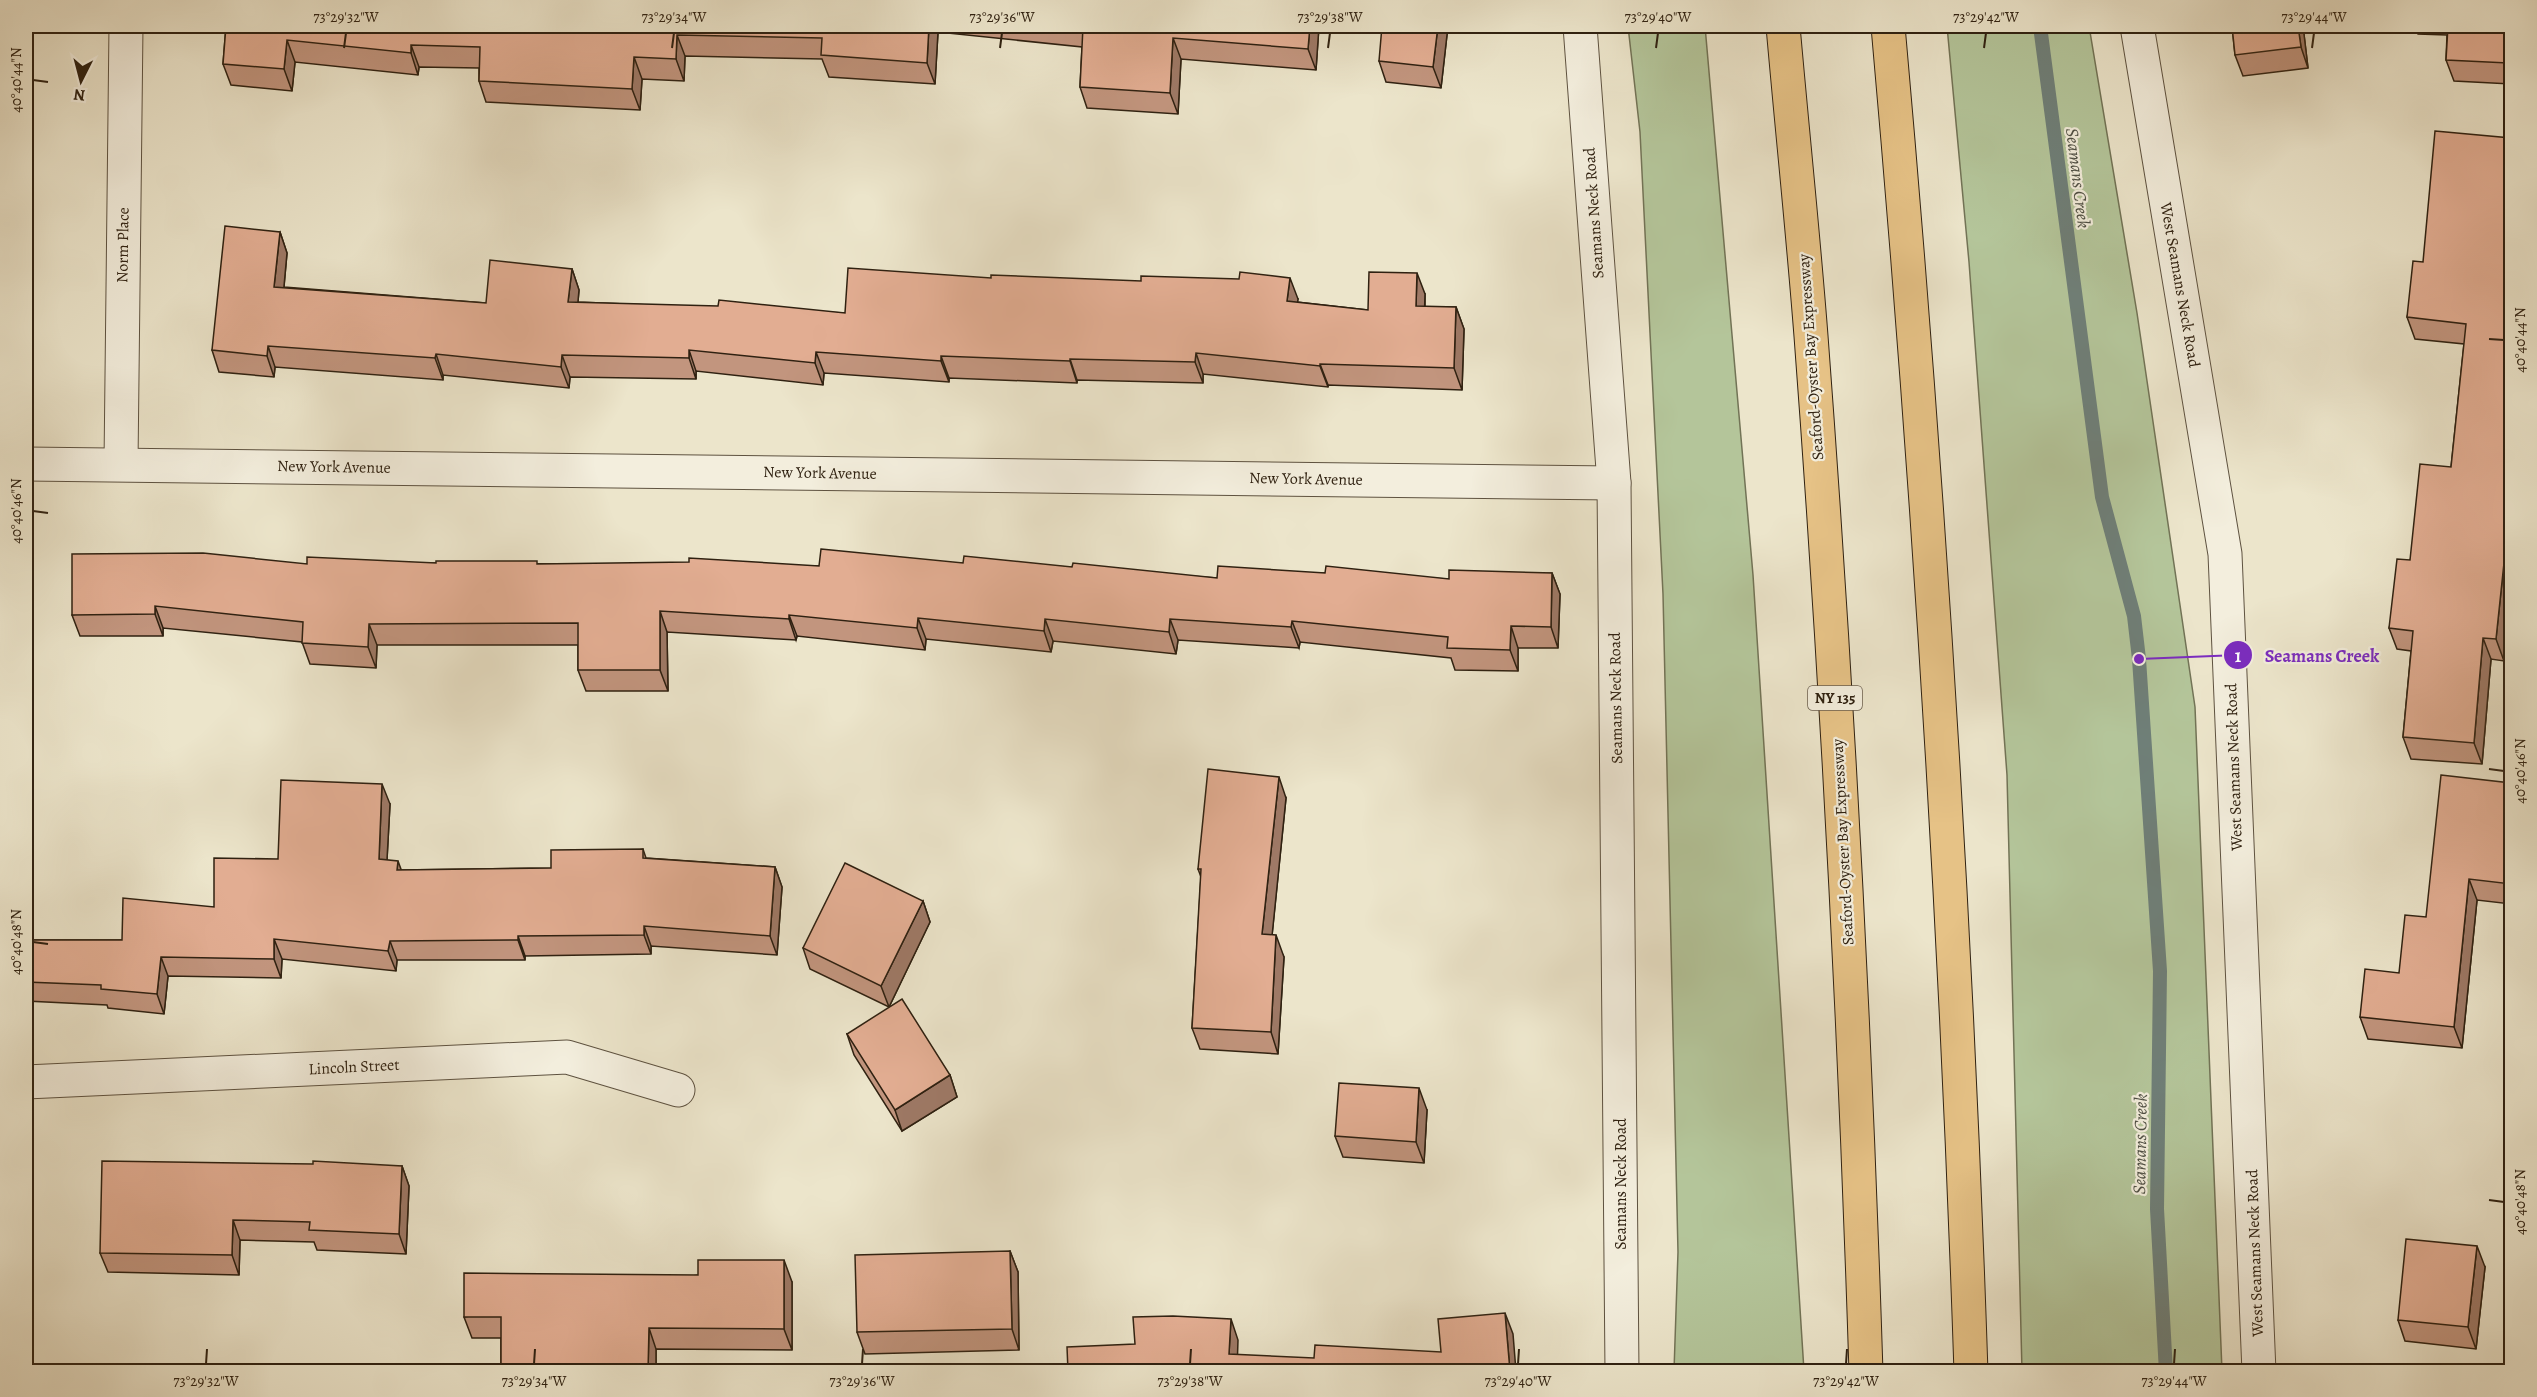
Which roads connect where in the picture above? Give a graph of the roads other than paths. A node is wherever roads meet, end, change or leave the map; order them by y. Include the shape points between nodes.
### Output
1 (126, 26) edge
2 (1580, 26) edge
3 (1783, 26) edge
4 (1888, 26) edge
5 (2137, 26) edge
6 (26, 464) edge
7 (121, 464) junction
8 (1614, 483) junction
9 (26, 1082) edge
10 (678, 1090) dead end
11 (1622, 1371) edge
12 (1866, 1371) edge
13 (1971, 1371) edge
14 (2259, 1371) edge

1 - 7 street, Norm Place
2 - 8 street, Seamans Neck Road
3 - 12 highway, Seaford-Oyster Bay Expressway / NY 135 via 1811,335 1839,760 1857,1097
4 - 13 highway via 1914,327 1943,754 1962,1092
5 - 14 street, West Seamans Neck Road via 2225,554
6 - 7 street, New York Avenue
7 - 8 street, New York Avenue
8 - 11 street, Seamans Neck Road
9 - 10 street, Lincoln Street via 567,1057

